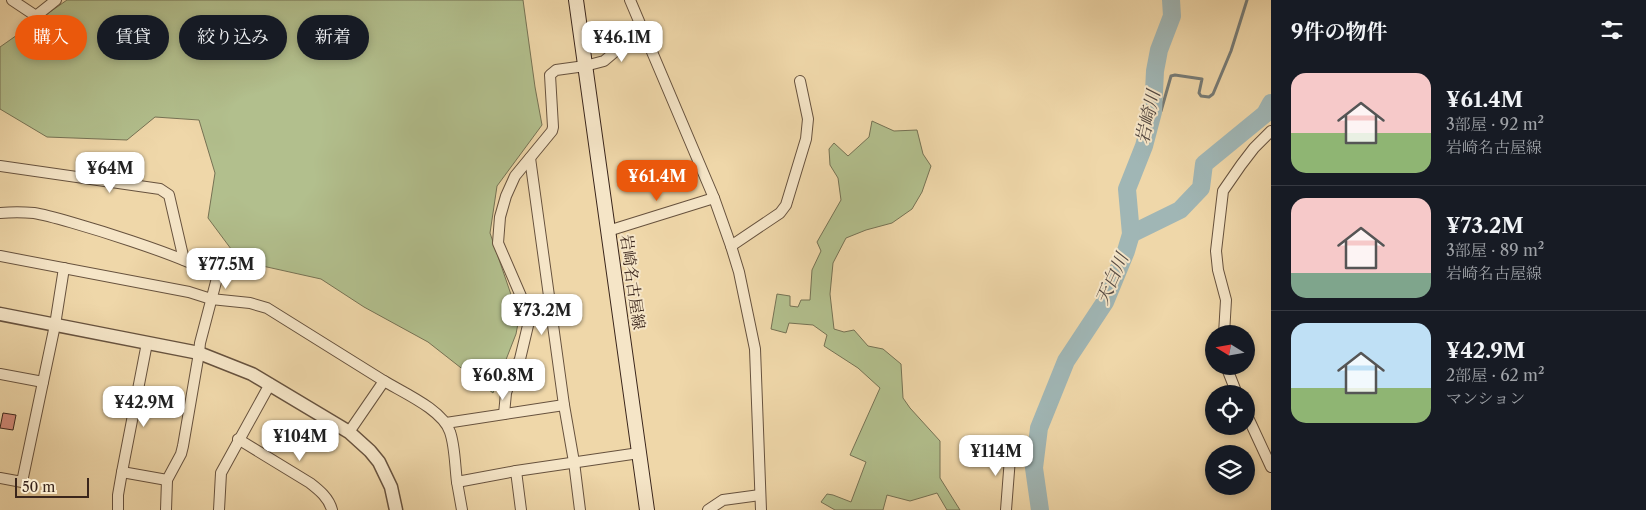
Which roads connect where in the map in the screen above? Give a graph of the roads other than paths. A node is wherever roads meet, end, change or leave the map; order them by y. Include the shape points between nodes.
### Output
1 (12, 0) edge
2 (56, 0) edge
3 (576, 0) edge
4 (630, 0) edge
5 (643, 28) junction
6 (585, 66) junction
7 (800, 81) dead end
8 (1271, 131) edge
9 (530, 158) junction
10 (0, 166) edge
11 (714, 198) junction
12 (0, 213) edge
13 (608, 231) junction
14 (731, 246) junction
15 (0, 256) edge
16 (184, 260) junction
17 (64, 268) junction
18 (210, 299) junction
19 (0, 314) edge
20 (55, 325) junction
21 (1225, 325) edge
22 (147, 343) junction
23 (199, 354) junction
24 (0, 374) edge
25 (384, 381) junction
26 (43, 382) junction
27 (270, 384) junction
28 (564, 405) junction
29 (504, 414) junction
30 (446, 423) junction
31 (349, 432) junction
32 (1255, 432) edge
33 (1258, 438) junction
34 (238, 439) junction
35 (1271, 440) edge
36 (1010, 445) dead end
37 (639, 453) junction
38 (574, 462) junction
39 (1271, 467) edge
40 (516, 471) junction
41 (122, 472) junction
42 (0, 478) edge
43 (167, 480) junction
44 (457, 482) junction
45 (760, 495) junction
46 (118, 510) edge
47 (166, 510) edge
48 (219, 510) edge
49 (332, 510) edge
50 (396, 510) edge
51 (462, 510) edge
52 (521, 510) edge
53 (580, 510) edge
54 (647, 510) edge
55 (708, 510) edge
56 (761, 510) edge
57 (1006, 510) edge

1 - 2 street via 36,16
3 - 6 main road, 岩崎名古屋線
4 - 5 street
5 - 6 street via 608,59
5 - 11 street
6 - 9 street via 556,70 550,75 553,127
6 - 13 main road, 岩崎名古屋線
7 - 14 street via 808,119 806,138 786,205 780,213
8 - 21 street via 1223,191 1216,251 1226,300
9 - 28 street
9 - 29 street via 514,176 498,232 498,244 530,318 520,359 506,393
10 - 16 street via 160,188 169,195
11 - 13 street
11 - 14 street
12 - 16 street via 44,216 105,232
13 - 37 main road, 岩崎名古屋線
14 - 45 street via 755,349
15 - 17 street
16 - 18 street via 213,273 216,278
17 - 18 street
17 - 20 street
18 - 23 street
18 - 25 street via 267,308
19 - 20 street
20 - 22 street
20 - 26 street
22 - 23 street
22 - 41 street
23 - 27 street
23 - 43 street via 181,454
24 - 26 street
25 - 30 street via 435,412
25 - 31 street
26 - 42 street via 22,482
27 - 31 street
27 - 34 street
28 - 29 street
28 - 38 street
29 - 30 street
30 - 44 street via 451,433
31 - 50 street via 379,462 391,487
32 - 33 street
33 - 35 street
33 - 39 street
34 - 48 street via 219,480
34 - 49 street via 310,483 326,498
36 - 57 street
37 - 38 street
37 - 54 main road, 岩崎名古屋線
38 - 40 street
38 - 53 street
40 - 44 street
40 - 52 street
41 - 43 street
41 - 46 street
43 - 47 street
44 - 51 street
45 - 55 street via 723,500
45 - 56 street

